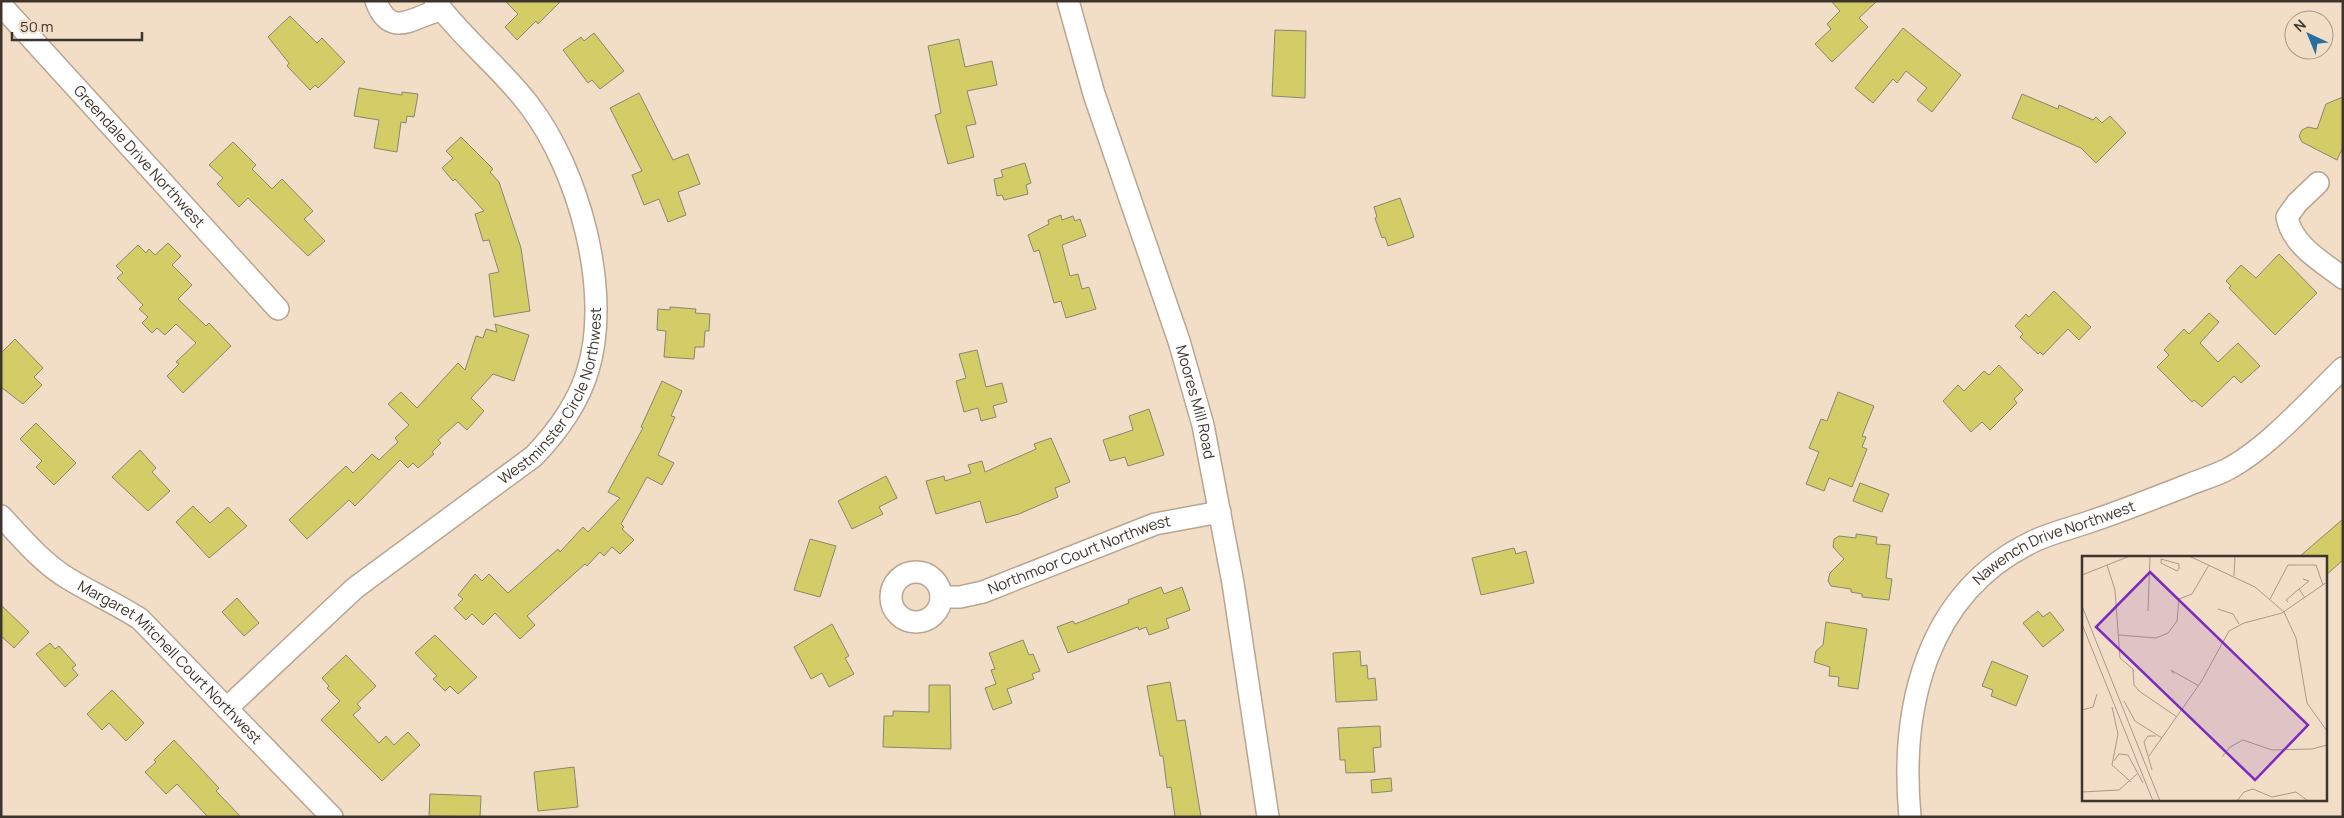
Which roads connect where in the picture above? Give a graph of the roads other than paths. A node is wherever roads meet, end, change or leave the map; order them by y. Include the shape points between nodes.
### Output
1 (376, 1) edge
2 (1068, 1) edge
3 (1, 5) edge
4 (439, 6) edge
5 (2318, 183) dead end
6 (2343, 278) edge
7 (278, 309) dead end
8 (2343, 368) edge
9 (1220, 512) junction
10 (1, 516) edge
11 (941, 597) dead end
12 (227, 708) junction
13 (332, 817) edge
14 (1268, 817) edge
15 (1910, 817) edge

1 - 4 street via 385,17 399,24 411,23
2 - 9 street, Moores Mill Road via 1094,94 1191,380
3 - 7 street, Greendale Drive Northwest
4 - 12 street, Westminster Circle Northwest via 529,105 552,139 569,176 584,225 595,293 596,330 588,369 568,415 534,456 356,588
5 - 6 street via 2286,217 2289,230 2302,246
8 - 15 street, Nawench Drive Northwest via 2255,450 2227,469 2032,542 1972,585 1938,632 1916,690 1907,762
9 - 11 street, Northmoor Court Northwest via 1155,524 983,592
9 - 14 street, Moores Mill Road
10 - 12 street, Margaret Mitchell Court Northwest via 41,558 68,579 113,601 140,619
12 - 13 street, Margaret Mitchell Court Northwest

